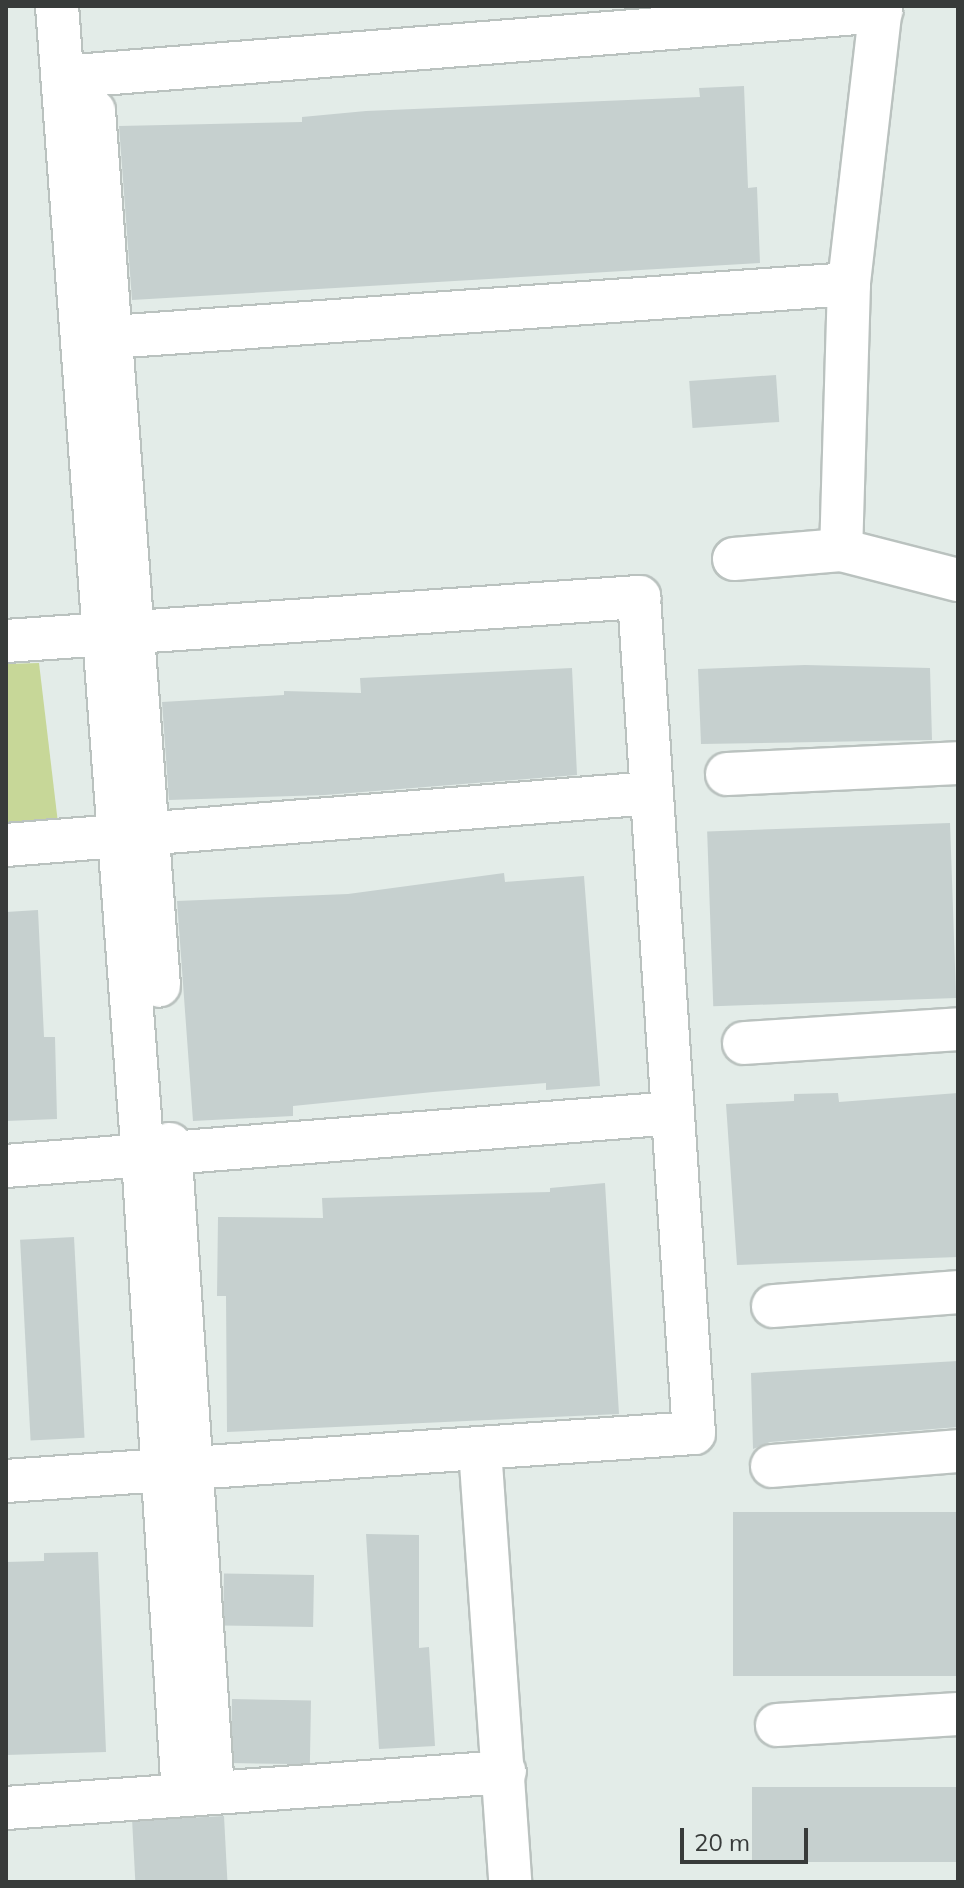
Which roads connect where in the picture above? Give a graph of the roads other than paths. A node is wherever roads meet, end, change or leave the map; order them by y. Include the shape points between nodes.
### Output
1 (57, 6) edge
2 (86, 6) edge
3 (881, 9) edge
4 (77, 75) junction
5 (849, 284) junction
6 (98, 338) junction
7 (841, 550) junction
8 (734, 559) dead end
9 (958, 580) edge
10 (120, 633) junction
11 (6, 641) edge
12 (958, 763) edge
13 (727, 774) dead end
14 (651, 793) junction
15 (134, 834) junction
16 (6, 845) edge
17 (958, 1029) edge
18 (744, 1043) dead end
19 (673, 1113) junction
20 (157, 1155) junction
21 (6, 1166) edge
22 (958, 1292) edge
23 (773, 1306) dead end
24 (480, 1449) junction
25 (958, 1451) edge
26 (772, 1466) dead end
27 (177, 1469) junction
28 (6, 1481) edge
29 (958, 1714) edge
30 (777, 1725) dead end
31 (505, 1772) junction
32 (198, 1794) junction
33 (6, 1808) edge
34 (510, 1882) edge

1 - 4 street
2 - 4 street
3 - 4 street
3 - 5 street
4 - 6 street
5 - 6 street
5 - 7 street
6 - 10 street
7 - 8 street
7 - 9 street
10 - 11 street
10 - 14 street via 639,597
10 - 15 street
12 - 13 street
14 - 15 street
14 - 19 street
15 - 16 street
15 - 20 street
17 - 18 street
19 - 20 street
19 - 24 street via 694,1433
20 - 21 street
20 - 27 street
22 - 23 street
24 - 27 street
24 - 31 street
25 - 26 street
27 - 28 street
27 - 32 street
29 - 30 street
31 - 32 street
31 - 34 street
32 - 33 street

